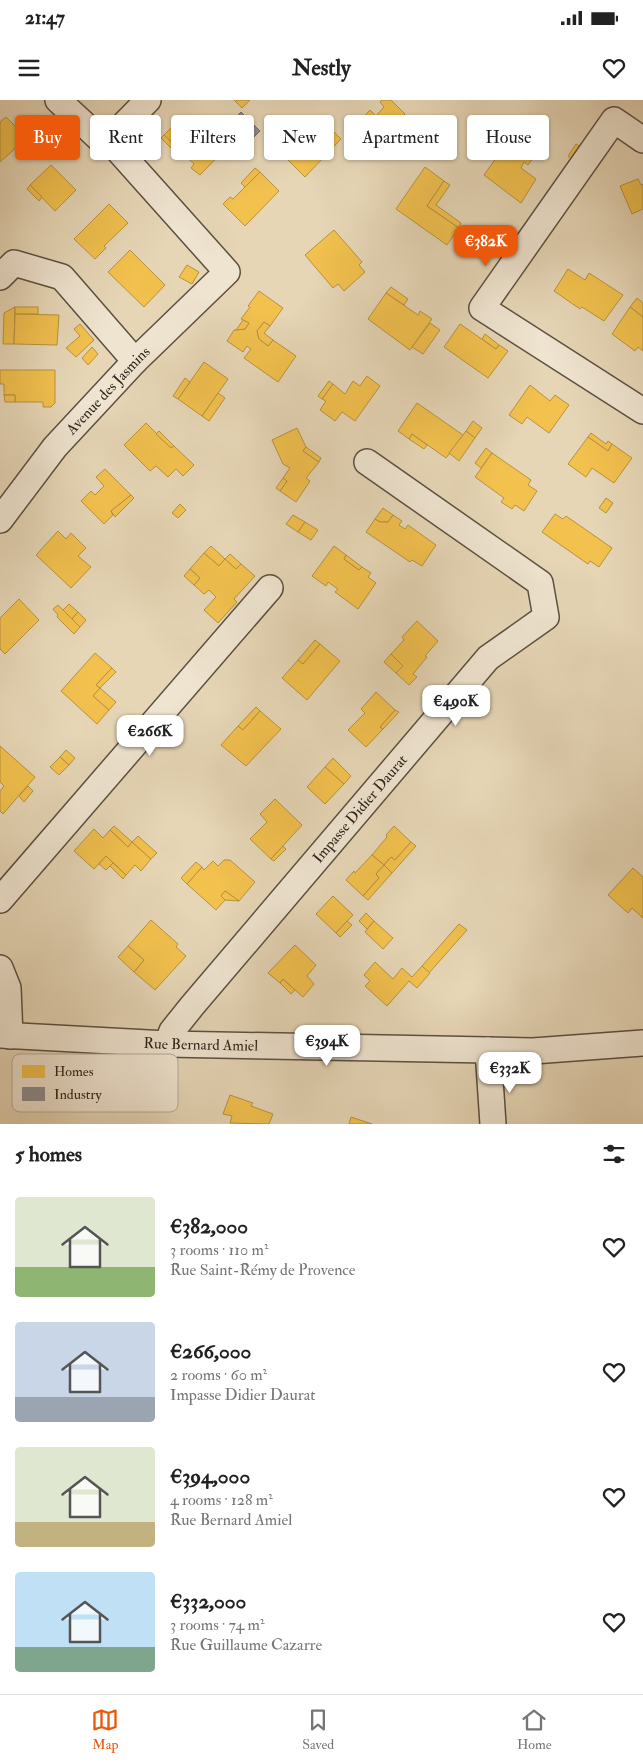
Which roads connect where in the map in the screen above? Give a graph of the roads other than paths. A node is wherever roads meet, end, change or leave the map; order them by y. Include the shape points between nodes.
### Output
1 (58, 100) edge
2 (148, 100) edge
3 (133, 115) edge
4 (90, 130) edge
5 (643, 140) edge
6 (127, 160) edge
7 (0, 277) edge
8 (135, 361) junction
9 (643, 412) edge
10 (367, 462) dead end
11 (0, 520) edge
12 (270, 588) dead end
13 (0, 900) edge
14 (0, 968) edge
15 (5, 1036) edge
16 (643, 1043) edge
17 (167, 1044) junction
18 (488, 1050) junction
19 (493, 1124) edge

1 - 4 street
2 - 3 street
5 - 9 street via 614,120 482,308
6 - 8 street, Avenue des Jasmins via 226,272
7 - 8 street via 14,263 62,277
8 - 11 street, Avenue des Jasmins via 55,447
10 - 17 street, Impasse Didier Daurat via 540,583 546,617 488,658 192,1006
12 - 13 street
14 - 15 street via 8,988
15 - 17 street, Rue Bernard Amiel
16 - 18 street, Rue Bernard Amiel via 534,1051
17 - 18 street, Rue Bernard Amiel
18 - 19 street

